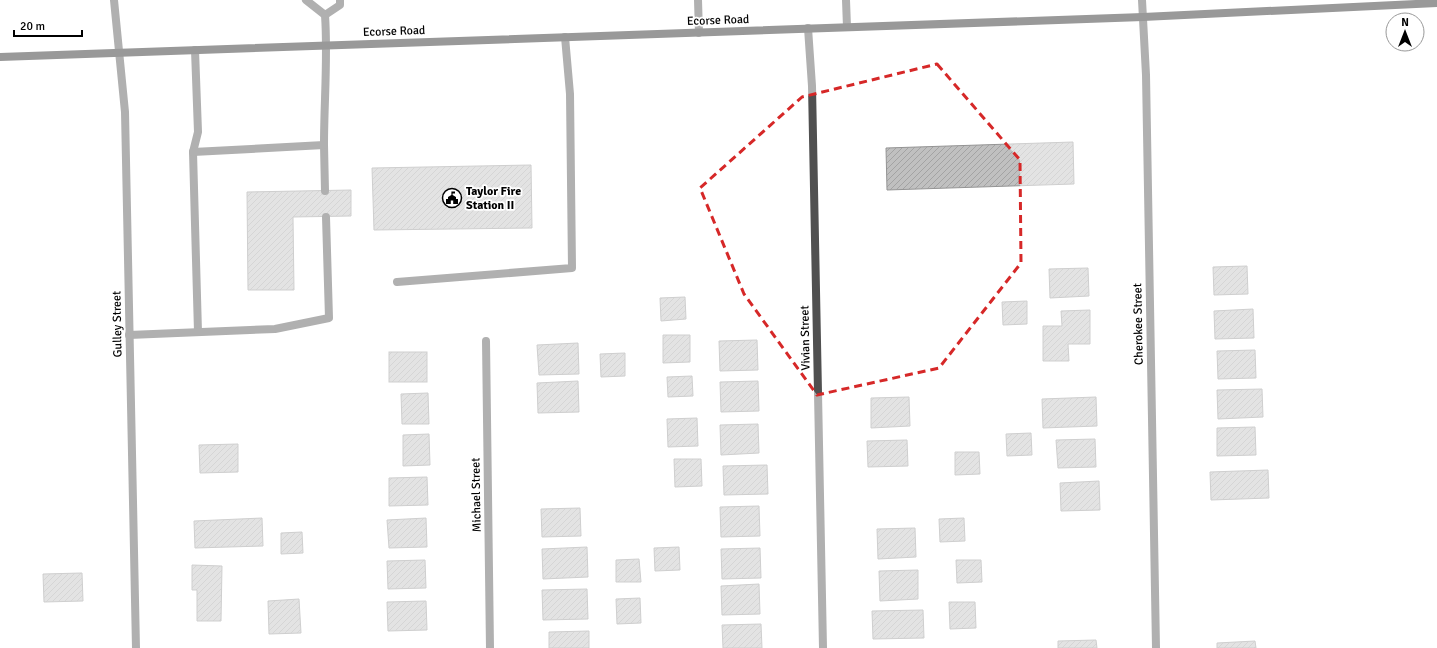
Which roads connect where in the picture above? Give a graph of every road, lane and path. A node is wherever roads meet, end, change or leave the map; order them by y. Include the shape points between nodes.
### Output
1 (114, 0) edge
2 (306, 0) edge
3 (340, 0) edge
4 (698, 0) edge
5 (846, 0) edge
6 (1142, 0) edge
7 (1437, 2) edge
8 (1381, 3) edge
9 (325, 15) junction
10 (1143, 17) junction
11 (847, 27) junction
12 (808, 28) junction
13 (699, 33) junction
14 (565, 37) junction
15 (327, 46) junction
16 (195, 50) junction
17 (118, 53) junction
18 (0, 57) edge
19 (324, 145) junction
20 (193, 152) junction
21 (325, 191) dead end
22 (326, 216) dead end
23 (397, 282) dead end
24 (198, 332) junction
25 (129, 335) junction
26 (486, 341) dead end
27 (136, 648) edge
28 (490, 648) edge
29 (823, 648) edge
30 (1156, 648) edge

1 - 17 street, Gulley Street
2 - 9 street
3 - 9 street via 340,5
4 - 13 street
5 - 11 street
6 - 10 street, Cherokee Street
7 - 8 main road, Ecorse Road
8 - 10 main road, Ecorse Road
9 - 15 street
10 - 11 main road, Ecorse Road
10 - 30 street, Cherokee Street
11 - 12 main road, Ecorse Road
12 - 13 main road, Ecorse Road
12 - 29 street, Vivian Street via 812,86
13 - 14 main road, Ecorse Road
14 - 15 main road, Ecorse Road
14 - 23 street via 570,94 572,268
15 - 16 main road, Ecorse Road
15 - 19 street
16 - 17 main road, Ecorse Road
16 - 20 street via 198,132
17 - 18 main road, Ecorse Road
17 - 25 street, Gulley Street via 125,112
19 - 20 street
19 - 21 street
20 - 24 street
22 - 24 street via 329,318 275,328
24 - 25 street
25 - 27 street, Gulley Street
26 - 28 street, Michael Street

